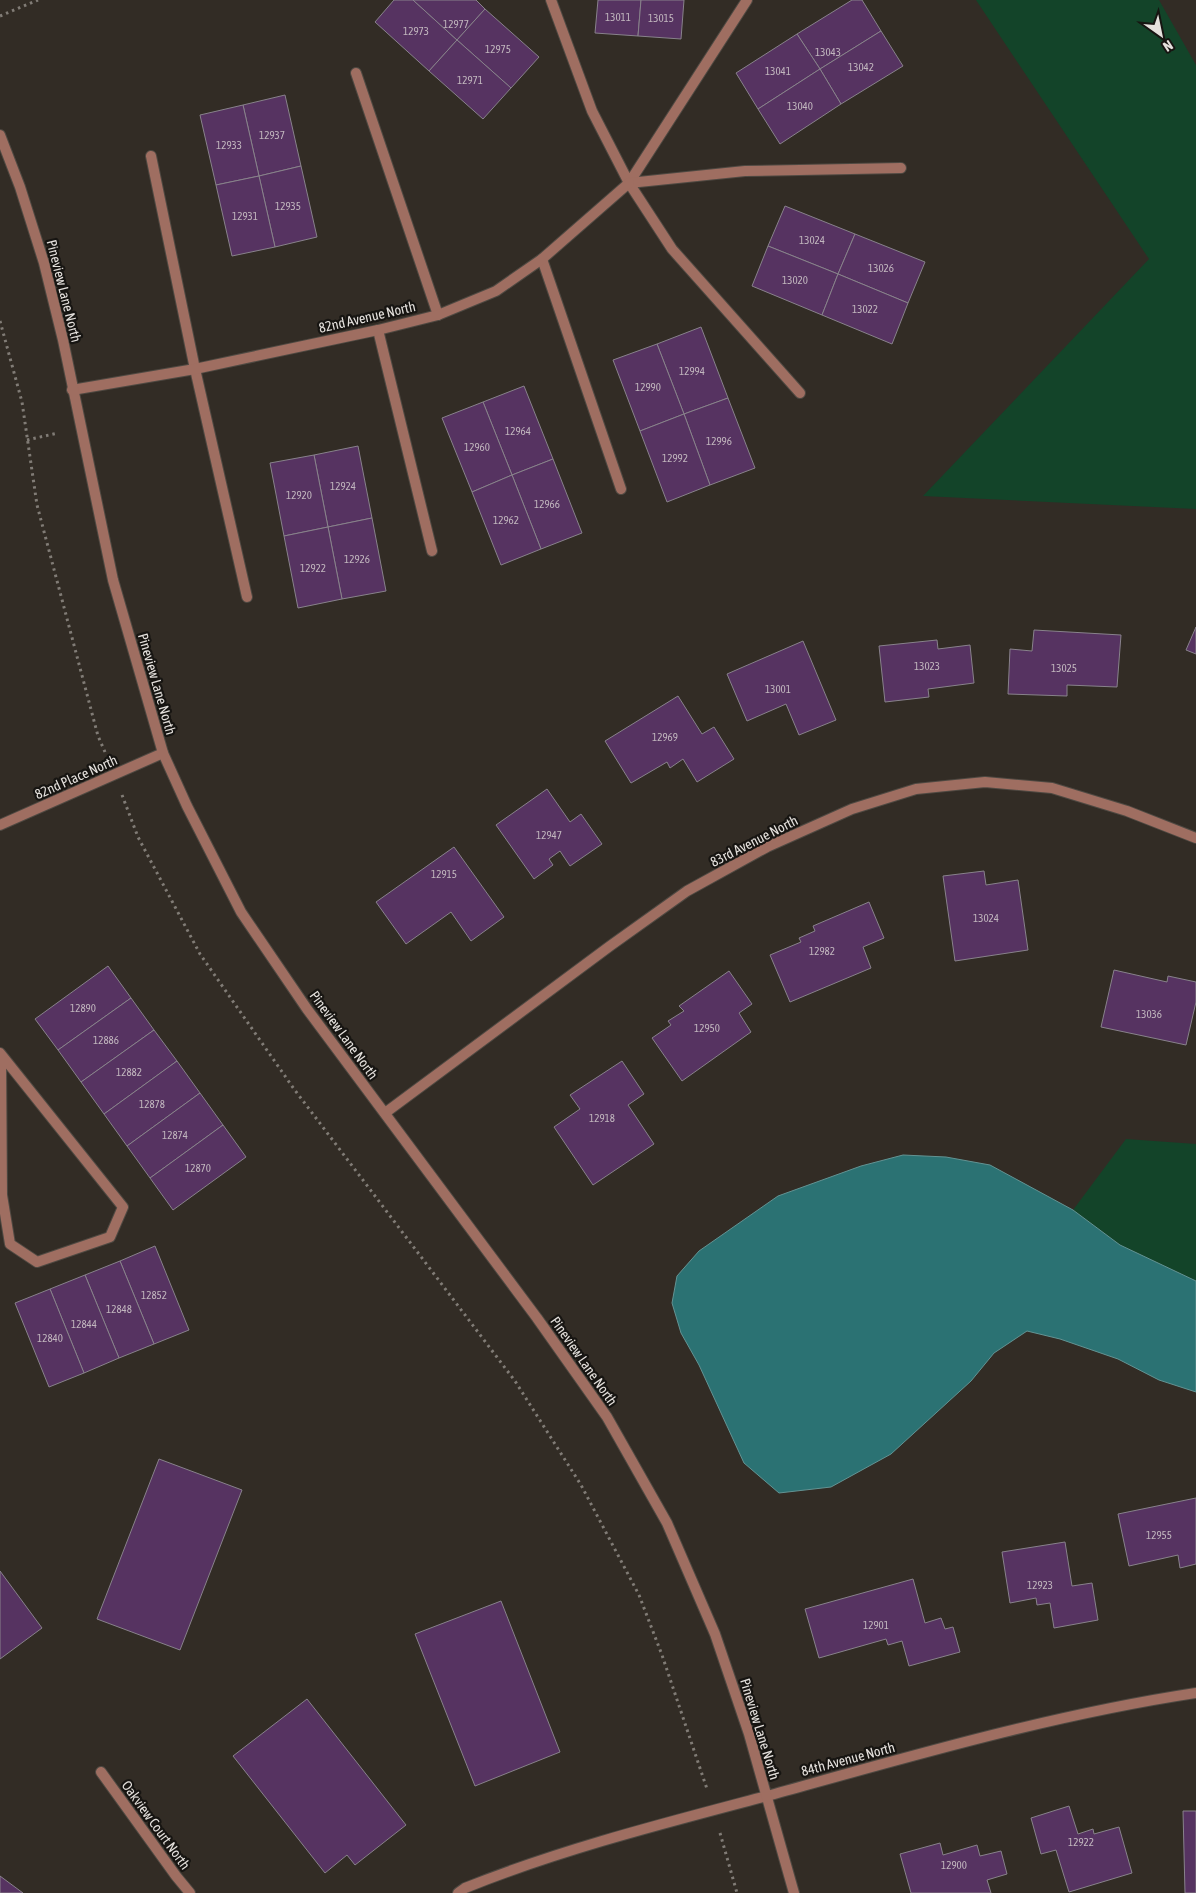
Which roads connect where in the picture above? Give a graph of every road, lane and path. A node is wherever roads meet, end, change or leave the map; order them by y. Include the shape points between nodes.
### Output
1 (38, 0) edge
2 (551, 0) edge
3 (747, 0) edge
4 (0, 16) edge
5 (356, 73) dead end
6 (0, 135) edge
7 (150, 156) dead end
8 (901, 168) dead end
9 (629, 183) junction
10 (542, 259) junction
11 (438, 315) junction
12 (0, 321) edge
13 (378, 330) junction
14 (195, 370) junction
15 (72, 390) junction
16 (800, 393) dead end
17 (80, 428) junction
18 (27, 440) junction
19 (621, 489) dead end
20 (432, 551) dead end
21 (247, 597) dead end
22 (163, 753) junction
23 (115, 776) junction
24 (0, 825) edge
25 (1196, 838) edge
26 (1, 1054) edge
27 (385, 1113) junction
28 (1196, 1693) edge
29 (101, 1772) dead end
30 (766, 1796) junction
31 (713, 1810) junction
32 (190, 1893) edge
33 (458, 1893) edge
34 (736, 1893) edge
35 (794, 1893) edge

1 - 4 path
2 - 9 street via 592,111
3 - 9 street, 82nd Avenue North
5 - 11 street
6 - 15 street, Pineview Lane North via 44,263
7 - 14 street
8 - 9 street via 745,171
9 - 10 street, 82nd Avenue North
9 - 16 street via 672,248
10 - 11 street, 82nd Avenue North via 496,291
10 - 19 street
11 - 13 street, 82nd Avenue North
12 - 18 path via 22,402
13 - 14 street, 82nd Avenue North
13 - 20 street
14 - 15 street, 82nd Avenue North
14 - 21 street
15 - 17 street, Pineview Lane North
17 - 18 path
17 - 22 street, Pineview Lane North via 113,580
18 - 23 path via 37,505 98,736
22 - 23 street, 82nd Place North
22 - 27 street, Pineview Lane North via 241,912 307,1009
23 - 24 street, 82nd Place North
23 - 31 path via 138,837 200,954 294,1089 515,1381 581,1485 639,1595 666,1664
25 - 27 street, 83rd Avenue North via 1128,811 1052,788 985,782 916,789 852,809 767,847 687,891
26 - 26 street via 122,1207 110,1237 37,1262 10,1244 2,1195
27 - 30 street, Pineview Lane North via 607,1417 667,1523 715,1634
28 - 30 street, 84th Avenue North via 1144,1701 991,1735
29 - 32 street, Oakview Court North
30 - 31 street, 84th Avenue North
30 - 35 street, Pineview Lane North
31 - 33 street, 84th Avenue North via 516,1868
31 - 34 path

